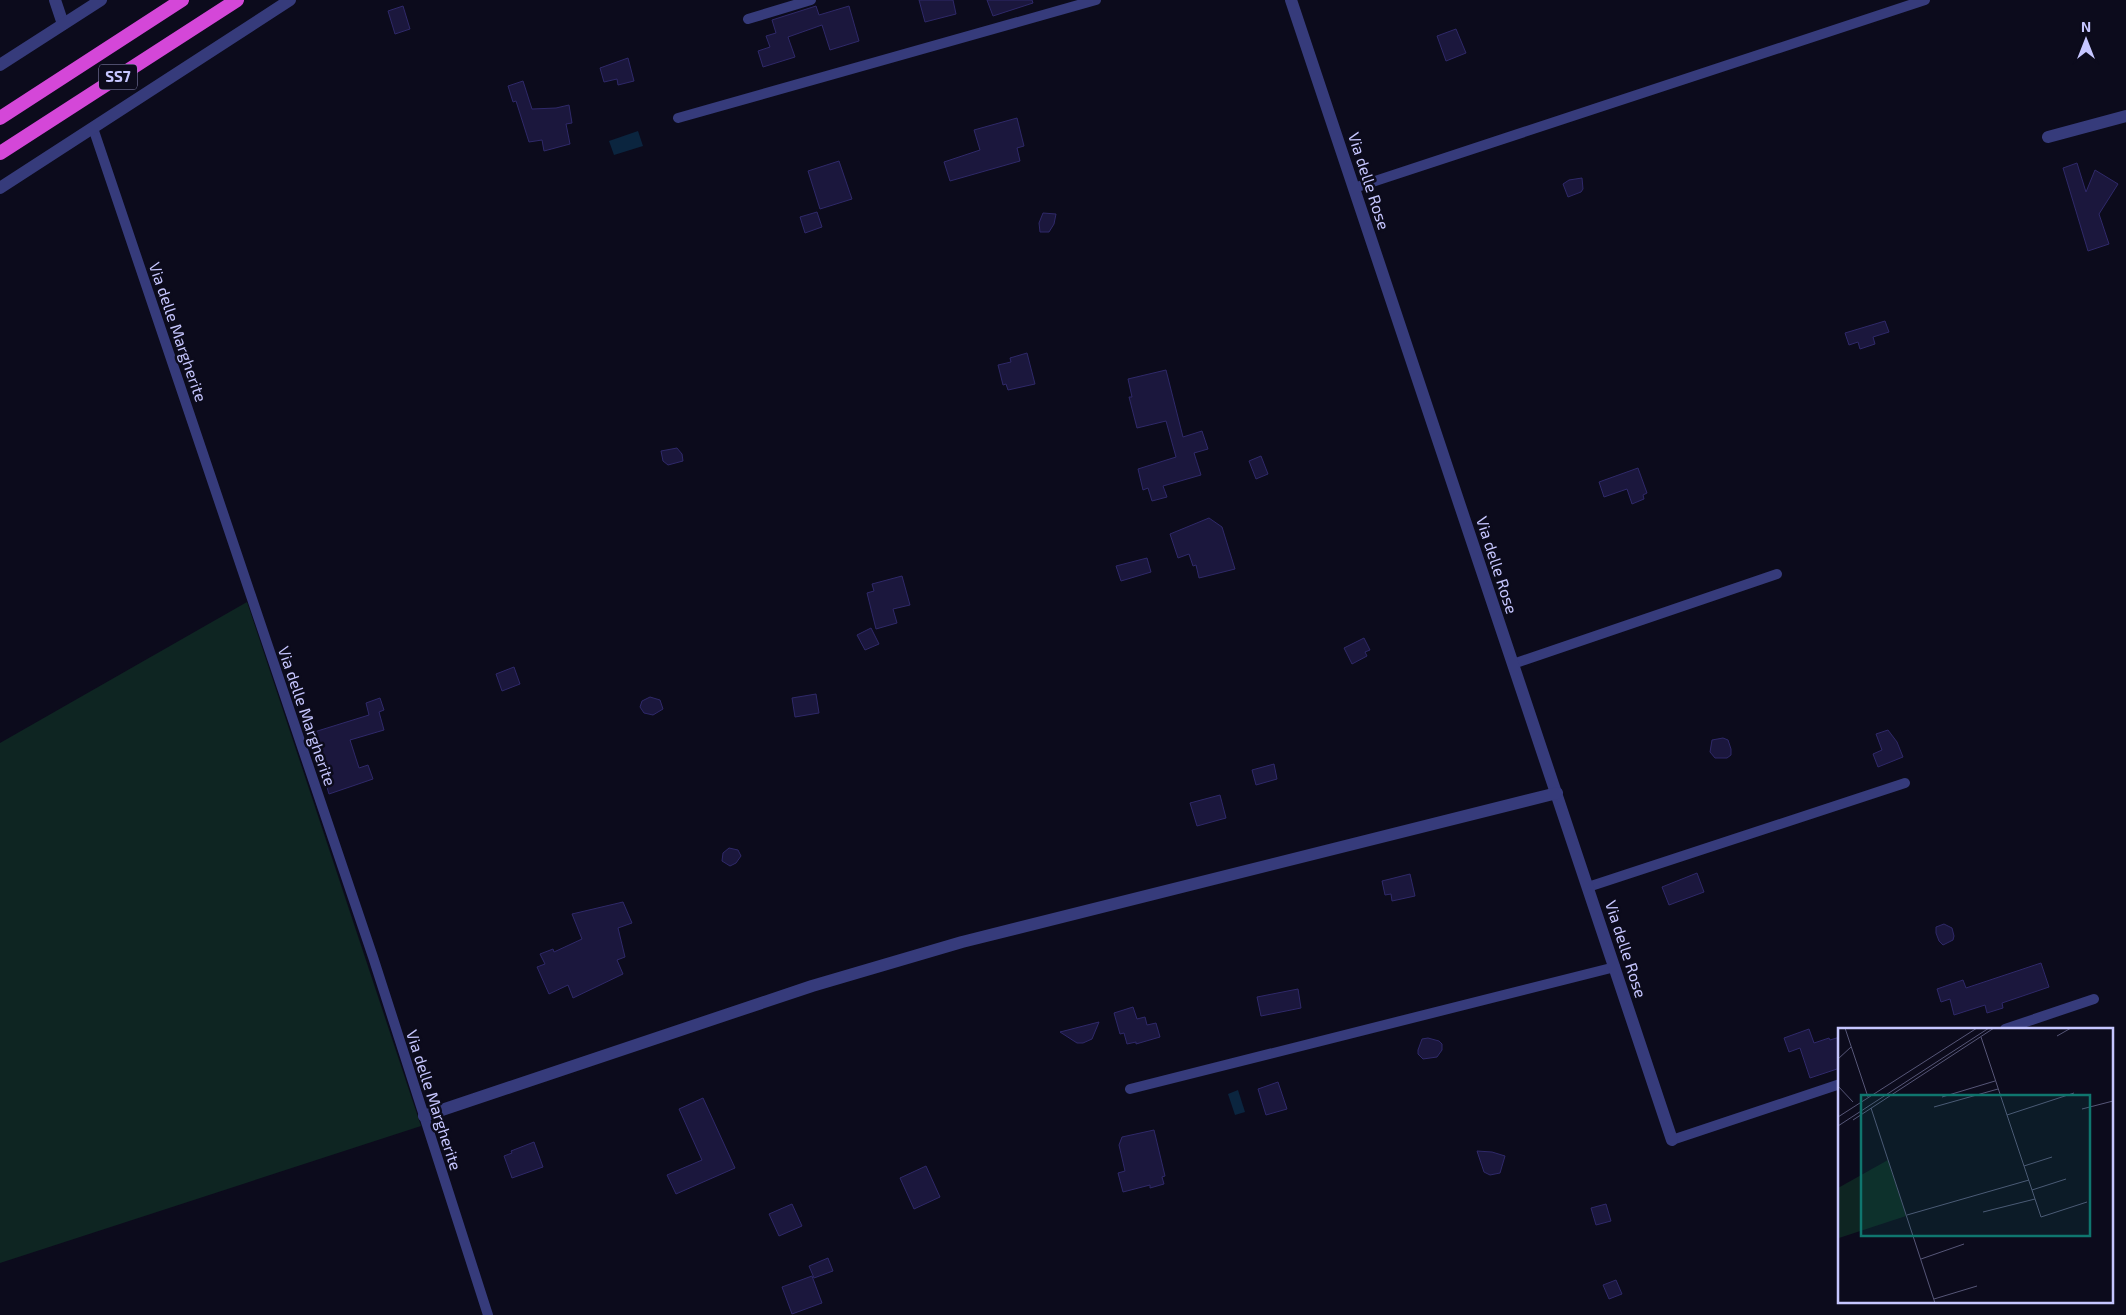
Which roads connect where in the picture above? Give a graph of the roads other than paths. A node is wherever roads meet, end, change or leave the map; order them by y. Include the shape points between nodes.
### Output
1 (55, 0) edge
2 (102, 0) edge
3 (182, 0) edge
4 (237, 0) edge
5 (290, 0) edge
6 (811, 0) edge
7 (1096, 0) edge
8 (1291, 0) edge
9 (1925, 0) edge
10 (748, 19) dead end
11 (63, 24) junction
12 (0, 66) edge
13 (2126, 116) edge
14 (0, 118) edge
15 (678, 118) dead end
16 (93, 128) junction
17 (2048, 137) dead end
18 (0, 153) edge
19 (0, 188) edge
20 (1354, 188) junction
21 (1776, 574) dead end
22 (1513, 664) junction
23 (1905, 783) dead end
24 (1557, 793) junction
25 (1588, 887) junction
26 (1615, 967) junction
27 (2094, 999) dead end
28 (2009, 1028) edge
29 (1838, 1085) edge
30 (1130, 1089) dead end
31 (424, 1116) junction
32 (1672, 1140) joint
33 (488, 1315) edge

1 - 11 street
2 - 11 street
3 - 14 highway, SS7
4 - 18 highway, SS7
5 - 16 street
6 - 10 lane
7 - 15 lane
8 - 20 street, Via delle Rose
9 - 20 lane
11 - 12 street
13 - 17 street
16 - 19 street
16 - 31 lane, Via delle Margherite
20 - 22 street, Via delle Rose
21 - 22 lane
22 - 24 street, Via delle Rose
23 - 25 lane
24 - 25 street, Via delle Rose
24 - 31 street via 962,942 812,986
25 - 26 street, Via delle Rose
26 - 30 lane
26 - 32 street, Via delle Rose
27 - 28 lane
29 - 32 lane
31 - 33 lane, Via delle Margherite

